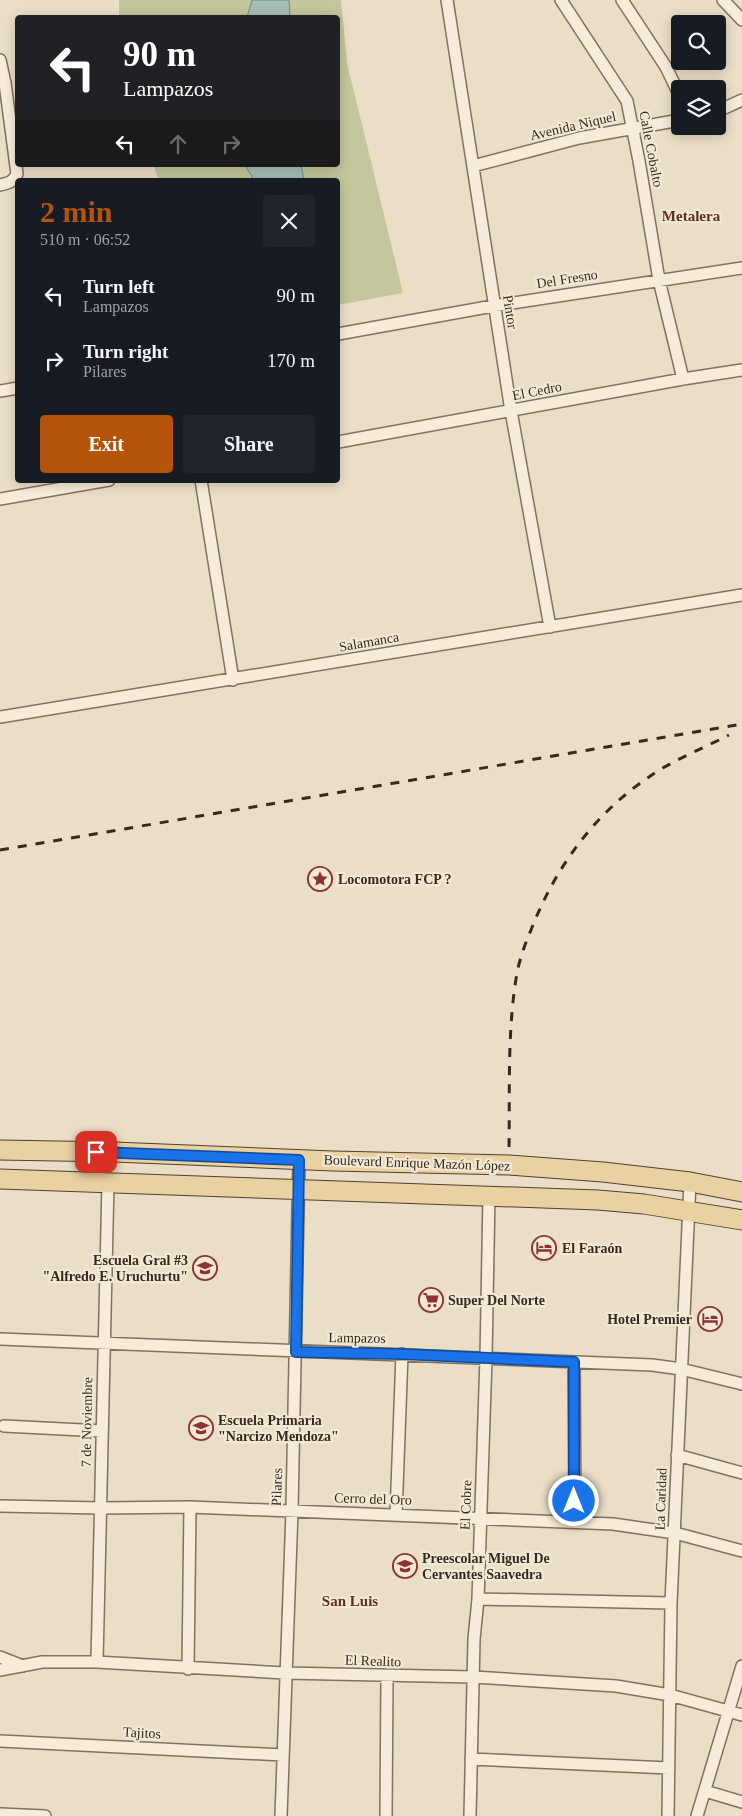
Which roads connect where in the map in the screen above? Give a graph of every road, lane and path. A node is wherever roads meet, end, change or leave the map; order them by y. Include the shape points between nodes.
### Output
1 (447, 0) edge
2 (561, 0) edge
3 (622, 0) edge
4 (723, 0) edge
5 (742, 20) edge
6 (0, 60) edge
7 (672, 80) edge
8 (2, 84) edge
9 (742, 100) edge
10 (726, 107) edge
11 (671, 122) edge
12 (633, 128) junction
13 (15, 162) edge
14 (473, 166) junction
15 (15, 178) edge
16 (0, 185) edge
17 (742, 268) edge
18 (660, 280) junction
19 (494, 306) junction
20 (340, 334) edge
21 (742, 370) edge
22 (683, 379) junction
23 (15, 388) edge
24 (0, 391) edge
25 (510, 411) junction
26 (340, 442) edge
27 (92, 483) edge
28 (201, 483) edge
29 (0, 499) edge
30 (742, 595) edge
31 (550, 627) junction
32 (233, 680) junction
33 (0, 717) edge
34 (0, 1150) edge
35 (299, 1160) junction
36 (0, 1179) edge
37 (690, 1182) junction
38 (108, 1183) junction
39 (298, 1189) junction
40 (742, 1192) edge
41 (488, 1195) junction
42 (689, 1211) junction
43 (742, 1220) edge
44 (0, 1339) edge
45 (103, 1344) junction
46 (296, 1352) junction
47 (402, 1354) junction
48 (486, 1358) junction
49 (574, 1362) junction
50 (681, 1369) junction
51 (742, 1384) edge
52 (4, 1426) dead end
53 (102, 1431) junction
54 (677, 1456) junction
55 (742, 1473) edge
56 (0, 1506) edge
57 (190, 1507) junction
58 (101, 1508) junction
59 (292, 1511) junction
60 (396, 1515) junction
61 (481, 1518) junction
62 (575, 1521) junction
63 (675, 1533) junction
64 (742, 1551) edge
65 (478, 1599) junction
66 (672, 1604) junction
67 (0, 1656) edge
68 (97, 1662) junction
69 (23, 1666) junction
70 (742, 1666) edge
71 (188, 1669) junction
72 (0, 1670) edge
73 (285, 1673) junction
74 (387, 1677) junction
75 (474, 1677) junction
76 (670, 1695) junction
77 (729, 1712) junction
78 (742, 1715) edge
79 (0, 1741) edge
80 (283, 1754) junction
81 (471, 1759) junction
82 (668, 1768) junction
83 (705, 1791) junction
84 (742, 1802) edge
85 (0, 1814) edge
86 (45, 1816) edge
87 (281, 1816) edge
88 (386, 1816) edge
89 (470, 1816) edge
90 (668, 1816) edge
91 (696, 1816) edge

1 - 14 street, Pintor
2 - 12 street, Calle Cobalto via 627,101
3 - 7 street
4 - 5 street
6 - 8 street
8 - 13 street
9 - 10 street
11 - 12 street, Avenida Niquel
12 - 14 street, Avenida Niquel via 578,138
12 - 18 street, Calle Cobalto
14 - 19 street, Pintor
15 - 16 street
17 - 18 street, Del Fresno
18 - 19 street, Del Fresno
18 - 22 street, Calle Cobalto
19 - 20 street, Del Fresno
19 - 25 street, Pintor
21 - 22 street, El Cedro
22 - 25 street, El Cedro
23 - 24 street
25 - 26 street, El Cedro
25 - 31 street, Pintor
27 - 29 street
28 - 32 street
30 - 31 street, Salamanca
31 - 32 street, Salamanca
32 - 33 street, Salamanca
34 - 35 main road, Boulevard Enrique Mazón López
35 - 37 main road, Boulevard Enrique Mazón López via 518,1166
35 - 39 street, Pilares
36 - 38 main road
37 - 40 main road, Boulevard Enrique Mazón López
37 - 42 street, La Caridad
38 - 39 main road
38 - 45 street, 7 de Noviembre
39 - 41 main road
39 - 46 street, Pilares
41 - 42 main road via 598,1200
41 - 48 street, El Cobre
42 - 43 main road
42 - 50 street, La Caridad
44 - 45 street, Lampazos
45 - 46 street, Lampazos
45 - 53 street, 7 de Noviembre
46 - 47 street, Lampazos
46 - 59 street, Pilares
47 - 48 street, Lampazos
47 - 60 street
48 - 49 street, Lampazos
48 - 61 street, El Cobre
49 - 50 street, Lampazos
49 - 62 street
50 - 51 street, Lampazos
50 - 54 street, La Caridad
52 - 53 street
53 - 58 street, 7 de Noviembre
54 - 55 street
54 - 63 street, La Caridad
56 - 58 street, Cerro del Oro
57 - 58 street, Cerro del Oro
57 - 59 street, Cerro del Oro
57 - 71 street
58 - 68 street, 7 de Noviembre
59 - 60 street, Cerro del Oro
59 - 73 street, Pilares
60 - 61 street, Cerro del Oro
61 - 62 street, Cerro del Oro
61 - 65 street, El Cobre
62 - 63 street, Cerro del Oro
63 - 64 street, Cerro del Oro
63 - 66 street, La Caridad
65 - 66 street
65 - 75 street, El Cobre
66 - 76 street, La Caridad
67 - 69 street
68 - 69 street, El Realito via 42,1662
68 - 71 street, El Realito
69 - 72 street, El Realito
70 - 77 street
71 - 73 street, El Realito
73 - 74 street, El Realito
73 - 80 street, Pilares
74 - 75 street, El Realito
74 - 88 street
75 - 76 street, El Realito via 616,1686
75 - 81 street, El Cobre
76 - 77 street, El Realito
76 - 82 street, La Caridad
77 - 78 street, El Realito
77 - 83 street
79 - 80 street, Tajitos
80 - 87 street, Pilares
81 - 82 street
81 - 89 street, El Cobre
82 - 90 street, La Caridad
83 - 84 street
83 - 91 street
85 - 86 street

